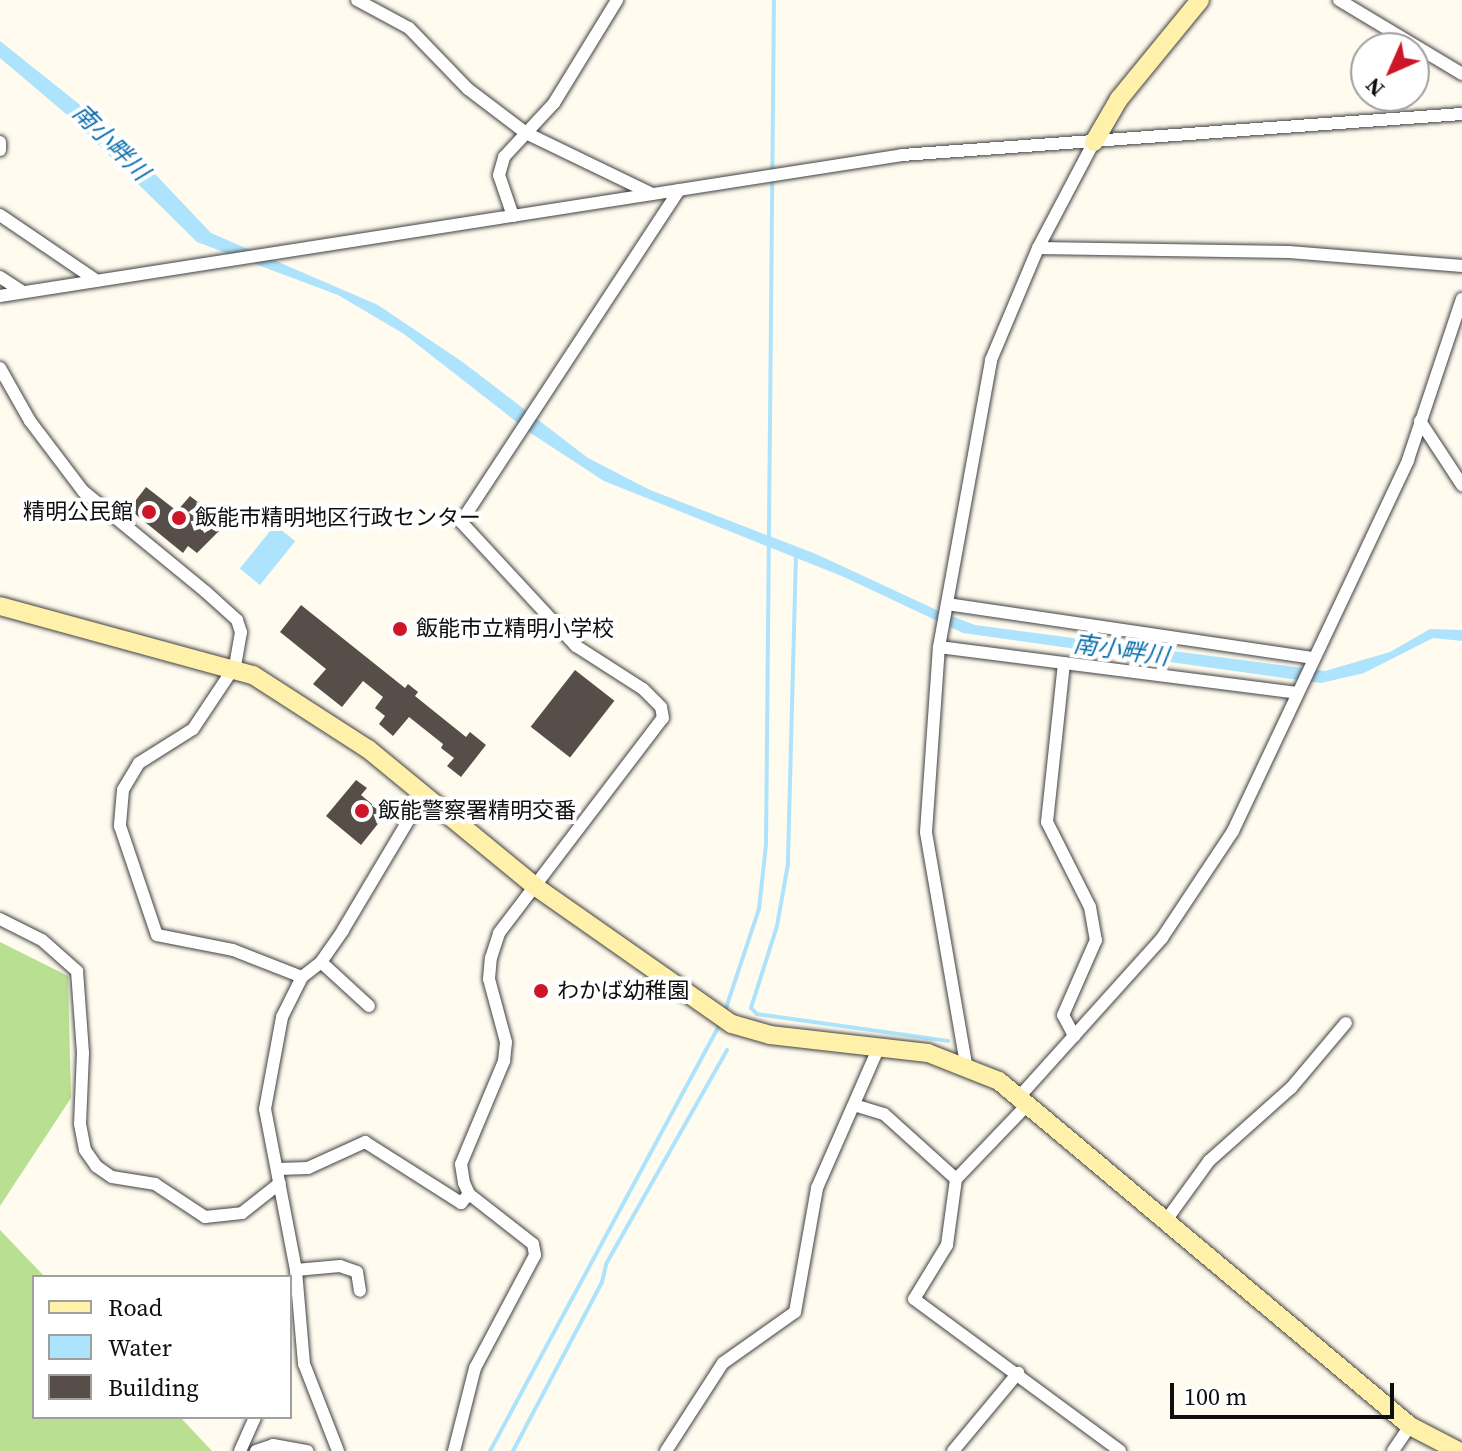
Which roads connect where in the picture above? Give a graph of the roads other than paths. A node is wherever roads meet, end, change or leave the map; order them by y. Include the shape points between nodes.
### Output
1 (357, 0) edge
2 (617, 0) edge
3 (1200, 0) edge
4 (1339, 0) edge
5 (1462, 74) edge
6 (1462, 114) edge
7 (526, 133) junction
8 (0, 142) edge
9 (1094, 142) junction
10 (0, 150) edge
11 (679, 190) junction
12 (652, 194) junction
13 (0, 215) edge
14 (513, 216) junction
15 (1038, 248) junction
16 (1462, 266) edge
17 (0, 277) edge
18 (97, 281) junction
19 (23, 292) junction
20 (0, 296) edge
21 (1462, 299) edge
22 (1456, 336) edge
23 (0, 368) edge
24 (1420, 421) junction
25 (1462, 485) edge
26 (0, 606) edge
27 (946, 606) junction
28 (940, 641) junction
29 (1311, 660) junction
30 (1064, 663) junction
31 (235, 666) junction
32 (1298, 690) junction
33 (424, 794) junction
34 (536, 887) junction
35 (0, 919) edge
36 (321, 962) junction
37 (302, 977) junction
38 (369, 1006) dead end
39 (1346, 1023) dead end
40 (1074, 1036) junction
41 (879, 1047) junction
42 (966, 1064) junction
43 (1024, 1100) junction
44 (854, 1105) junction
45 (279, 1169) junction
46 (956, 1179) junction
47 (280, 1183) junction
48 (469, 1194) junction
49 (1167, 1219) junction
50 (296, 1270) junction
51 (360, 1291) dead end
52 (298, 1316) junction
53 (292, 1331) edge
54 (1018, 1373) junction
55 (254, 1419) edge
56 (1410, 1426) junction
57 (240, 1451) edge
58 (256, 1451) edge
59 (307, 1451) edge
60 (338, 1451) edge
61 (454, 1451) edge
62 (666, 1451) edge
63 (953, 1451) edge
64 (1120, 1451) edge
65 (1393, 1451) edge
66 (1458, 1451) edge

1 - 7 street via 409,28 468,89
2 - 7 street via 554,103
3 - 9 street via 1119,99
4 - 5 street
6 - 9 street
7 - 12 street
7 - 14 street via 504,157 499,175
8 - 10 street
9 - 11 street via 902,155
9 - 15 street
11 - 12 street
11 - 34 street via 461,522 576,646 643,689 661,707 663,718
12 - 14 street
13 - 18 street
14 - 18 street
15 - 16 street via 1289,252
15 - 27 street via 991,360
17 - 19 street
18 - 19 street
19 - 20 street
21 - 22 street
22 - 24 street
23 - 31 street via 30,421 83,491 237,620 241,632
24 - 25 street
24 - 29 street via 1408,460
26 - 31 street via 86,633
27 - 28 street
27 - 29 street
28 - 30 street
28 - 42 street via 926,832
29 - 32 street
30 - 32 street
30 - 40 street via 1047,822 1090,907 1096,940 1063,1015
31 - 33 street via 350,735
31 - 37 street via 193,729 139,763 123,790 120,826 157,935 233,950
32 - 40 street via 1233,831 1162,938
33 - 34 street
33 - 36 street
34 - 41 street via 732,1024 770,1035
34 - 48 street via 499,933 491,958 489,979 506,1042 504,1061 461,1164
35 - 47 street via 42,940 77,971 83,1053 80,1124 85,1150 96,1166 112,1177 155,1184 205,1217 242,1213
36 - 37 street
36 - 38 street
37 - 45 street via 282,1017 265,1109
39 - 49 street via 1291,1088 1209,1161
40 - 43 street
41 - 42 street
41 - 44 street
42 - 43 street
43 - 46 street
43 - 49 street
44 - 46 street via 884,1114
44 - 62 street via 817,1188 795,1312 723,1363
45 - 47 street
45 - 48 street via 308,1168 365,1142 461,1203
46 - 54 street via 947,1245 914,1299 939,1322
47 - 50 street
48 - 61 street via 525,1236 535,1255 475,1368
49 - 56 street
50 - 51 street via 340,1266 357,1272
50 - 52 street
52 - 53 street
52 - 60 street via 304,1364
54 - 63 street
54 - 64 street
55 - 57 street
56 - 65 street
56 - 66 street
58 - 59 street via 273,1445

